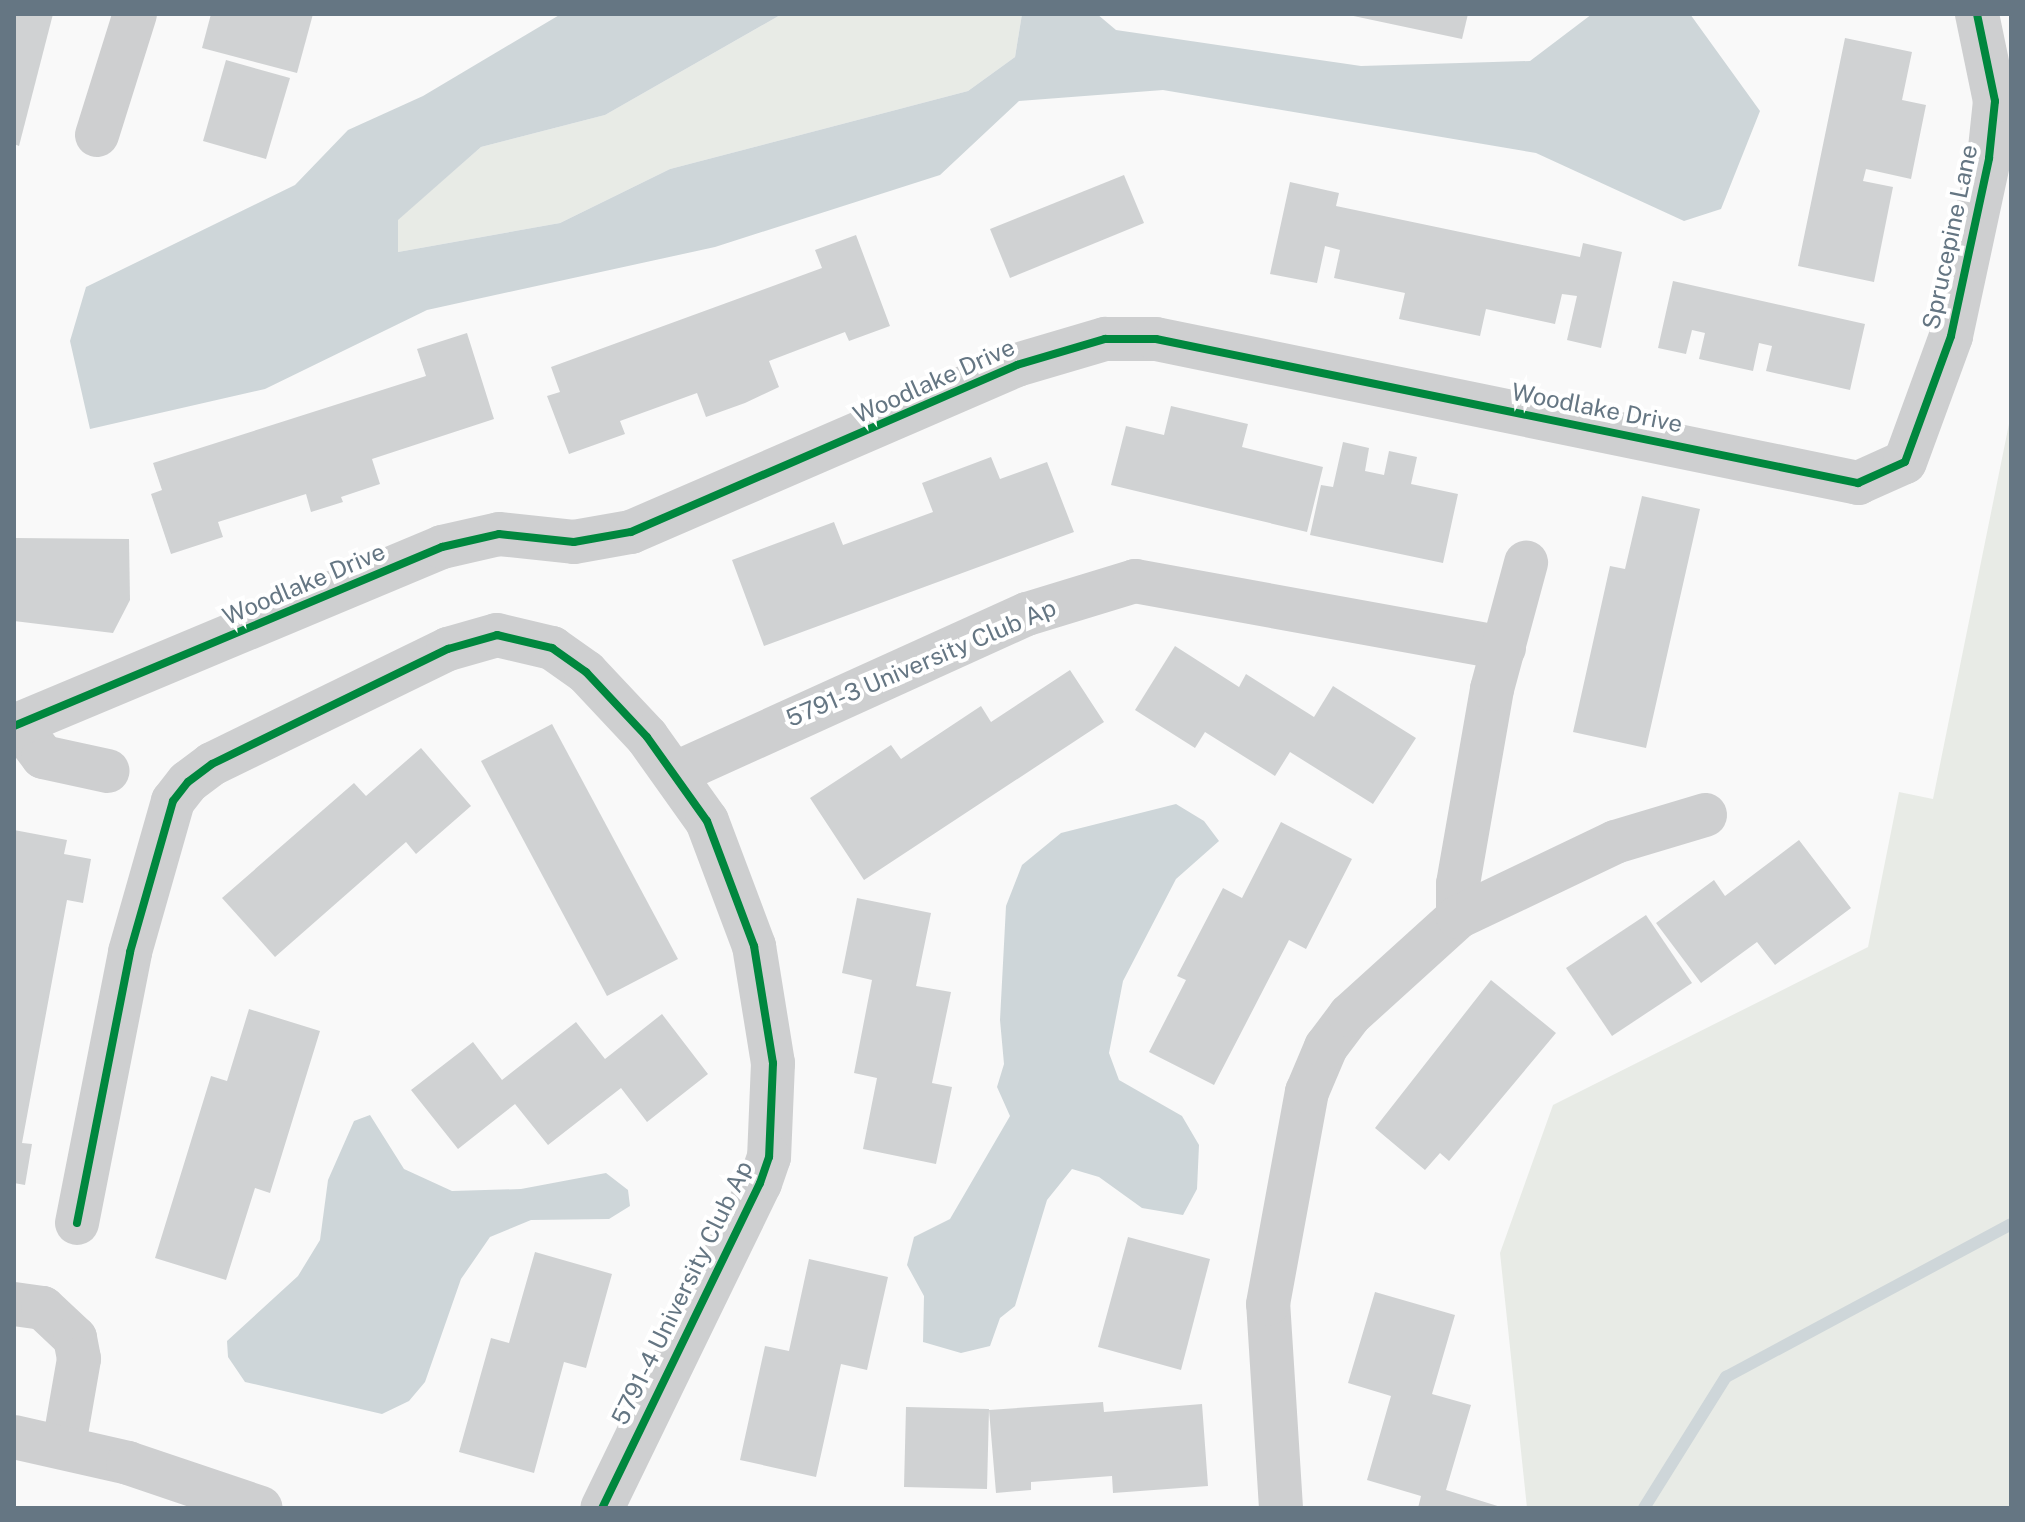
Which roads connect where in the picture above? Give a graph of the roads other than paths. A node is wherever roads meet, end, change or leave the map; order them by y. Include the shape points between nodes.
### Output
1 (135, 14) edge
2 (1977, 14) edge
3 (97, 135) dead end
4 (1905, 462) joint
5 (1526, 563) dead end
6 (1504, 648) junction
7 (16, 725) edge
8 (108, 771) dead end
9 (676, 773) junction
10 (1705, 815) dead end
11 (1458, 917) junction
12 (77, 1223) dead end
13 (14, 1304) edge
14 (14, 1437) edge
15 (64, 1445) junction
16 (613, 1505) edge
17 (261, 1508) edge
18 (1281, 1508) edge

1 - 3 street
2 - 4 street, Sprucepine Lane via 1995,101 1989,158 1951,336
4 - 7 street, Woodlake Drive via 1858,483 1156,339 1105,339 1017,365 631,532 574,542 499,534 442,547
5 - 6 street
6 - 9 street, 5791-3 University Club Ap via 1135,581 1027,614
6 - 11 street via 1458,884
7 - 8 street via 43,757
9 - 12 street, 5791-4 University Club Ap via 586,672 552,648 497,635 448,649 212,764 188,782 173,801 130,952
9 - 16 street, 5791-4 University Club Ap via 707,821 754,946 773,1063 769,1157
10 - 11 street via 1615,842
11 - 18 street via 1350,1015 1326,1047 1307,1092 1268,1304
13 - 15 street via 43,1308 75,1338 79,1359
14 - 15 street
15 - 17 street

